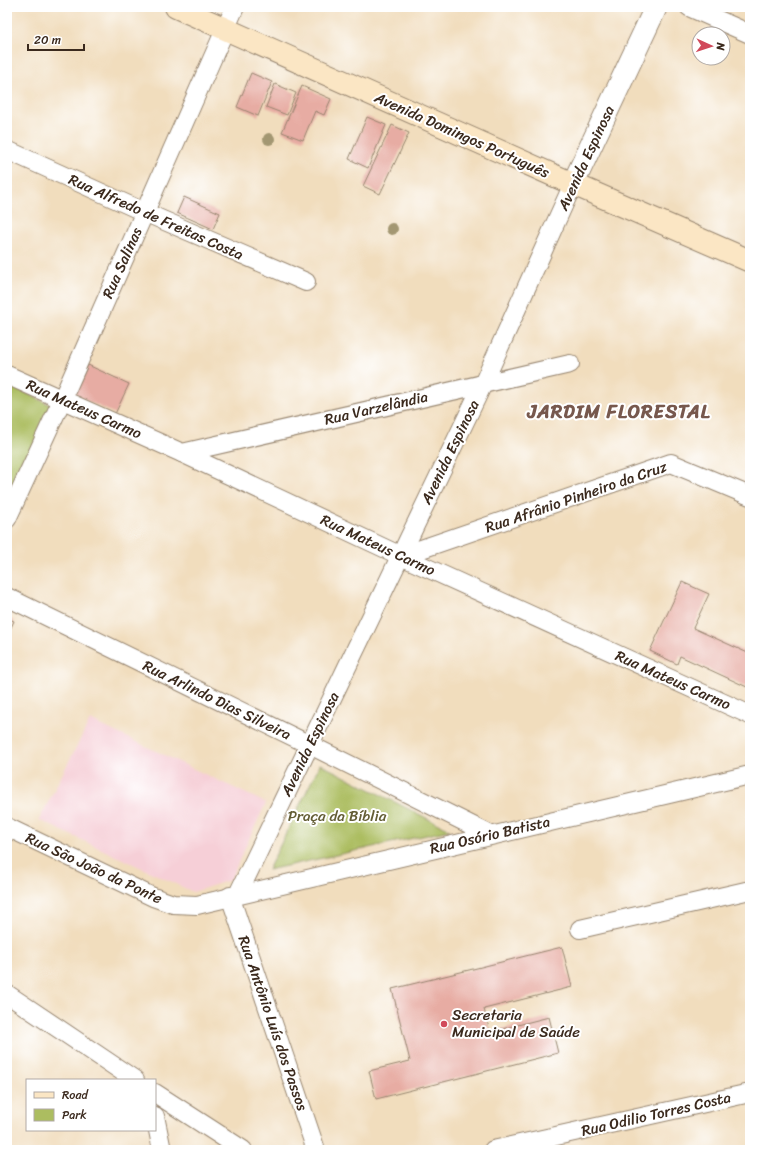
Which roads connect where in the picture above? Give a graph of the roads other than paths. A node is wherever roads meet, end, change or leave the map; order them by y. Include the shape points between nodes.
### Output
1 (176, 7) edge
2 (235, 7) edge
3 (656, 7) edge
4 (689, 7) edge
5 (225, 30) junction
6 (750, 34) edge
7 (7, 150) edge
8 (573, 184) junction
9 (144, 212) junction
10 (750, 261) edge
11 (306, 282) dead end
12 (570, 364) dead end
13 (7, 375) edge
14 (483, 384) junction
15 (62, 400) junction
16 (182, 453) junction
17 (750, 496) edge
18 (7, 519) edge
19 (401, 556) junction
20 (7, 597) edge
21 (750, 715) edge
22 (310, 745) junction
23 (750, 775) edge
24 (7, 827) edge
25 (491, 835) junction
26 (750, 890) edge
27 (234, 895) junction
28 (580, 929) dead end
29 (7, 994) edge
30 (134, 1079) edge
31 (750, 1093) edge
32 (156, 1094) edge
33 (156, 1121) edge
34 (162, 1150) edge
35 (243, 1150) edge
36 (316, 1150) edge
37 (493, 1150) edge

1 - 5 main road, Avenida Domingos Português
2 - 5 street, Rua Salinas
3 - 8 street, Avenida Espinosa
4 - 6 street
5 - 8 main road, Avenida Domingos Português
5 - 9 street, Rua Salinas
7 - 9 street, Rua Alfredo de Freitas Costa
8 - 10 main road, Avenida Domingos Português
8 - 14 street, Avenida Espinosa
9 - 11 street, Rua Alfredo de Freitas Costa
9 - 15 street, Rua Salinas
12 - 14 street, Rua Varzelândia
13 - 15 street, Rua Mateus Carmo
14 - 16 street, Rua Varzelândia
14 - 19 street, Avenida Espinosa
15 - 16 street, Rua Mateus Carmo
15 - 18 street, Rua Salinas
16 - 19 street, Rua Mateus Carmo
17 - 19 street, Rua Afrânio Pinheiro da Cruz via 671,463
19 - 21 street, Rua Mateus Carmo
19 - 22 street, Avenida Espinosa
20 - 22 street, Rua Arlindo Dias Silveira
22 - 25 street, Rua Arlindo Dias Silveira
22 - 27 street, Avenida Espinosa
23 - 25 street, Rua Osório Batista
24 - 27 street, Rua São João da Ponte via 153,897 173,904 197,904
25 - 27 street, Rua Osório Batista
26 - 28 street
27 - 36 street, Rua Antônio Luís dos Passos
29 - 30 street
31 - 37 street, Rua Odilio Torres Costa
32 - 35 street
33 - 34 street

